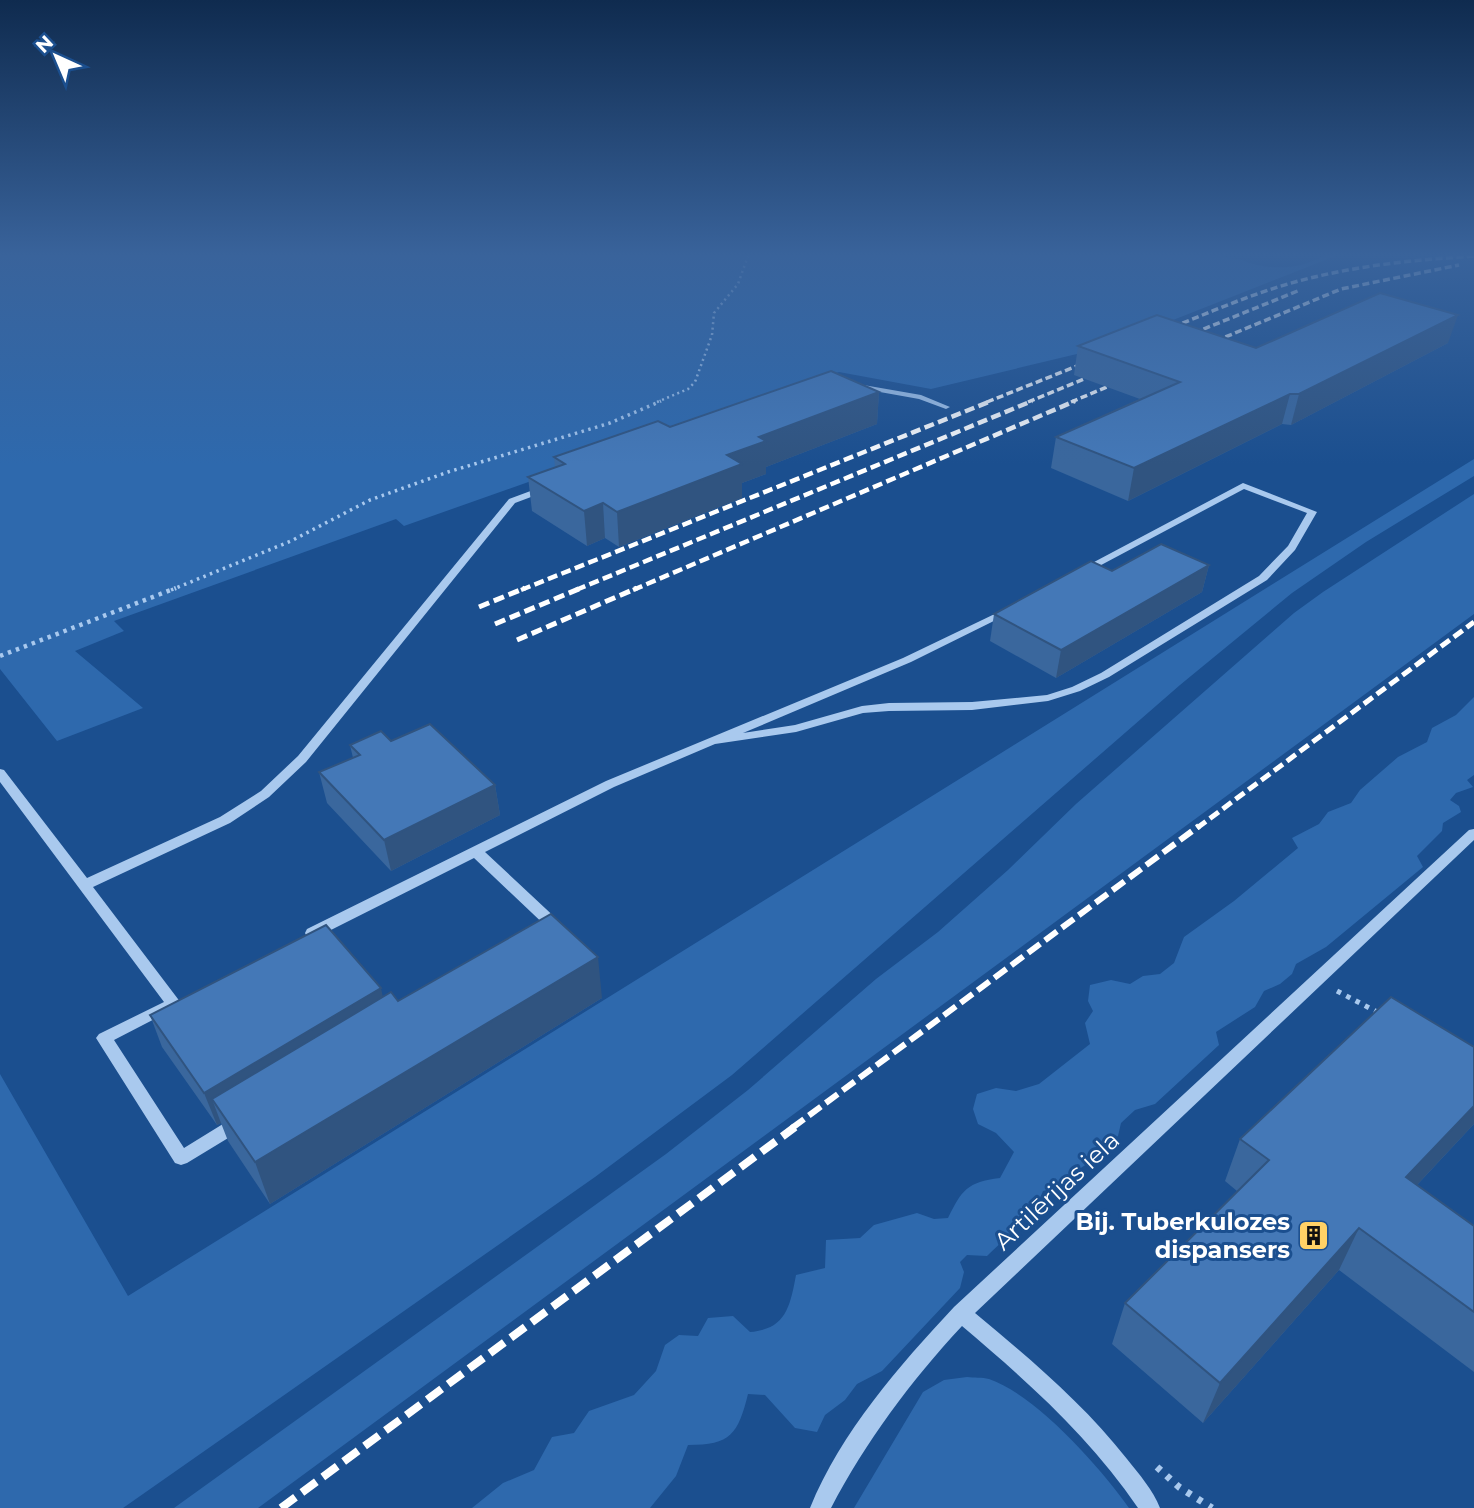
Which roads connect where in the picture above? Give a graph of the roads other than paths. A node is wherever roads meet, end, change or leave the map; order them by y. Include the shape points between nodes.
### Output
1 (839, 382) edge
2 (946, 407) dead end
3 (551, 486) edge
4 (1074, 576) edge
5 (1013, 608) edge
6 (716, 741) junction
7 (0, 773) edge
8 (1474, 833) edge
9 (475, 851) junction
10 (84, 885) junction
11 (545, 934) edge
12 (294, 942) edge
13 (252, 1115) edge
14 (961, 1314) junction
15 (820, 1508) edge
16 (1150, 1508) edge

1 - 2 street via 921,397
3 - 10 street via 512,500 302,759 265,794 225,820
4 - 6 street via 1243,486 1312,512 1298,542 1263,578 1105,676 1076,689 1017,703 862,710 796,728
5 - 6 street via 907,660
6 - 9 street via 610,784
7 - 10 street
8 - 14 street, Artilērijas iela
9 - 11 street via 557,926
9 - 12 street
10 - 13 street via 179,1000 104,1038 181,1158
14 - 15 street, Artilērijas iela via 880,1405
14 - 16 lane via 1094,1433

